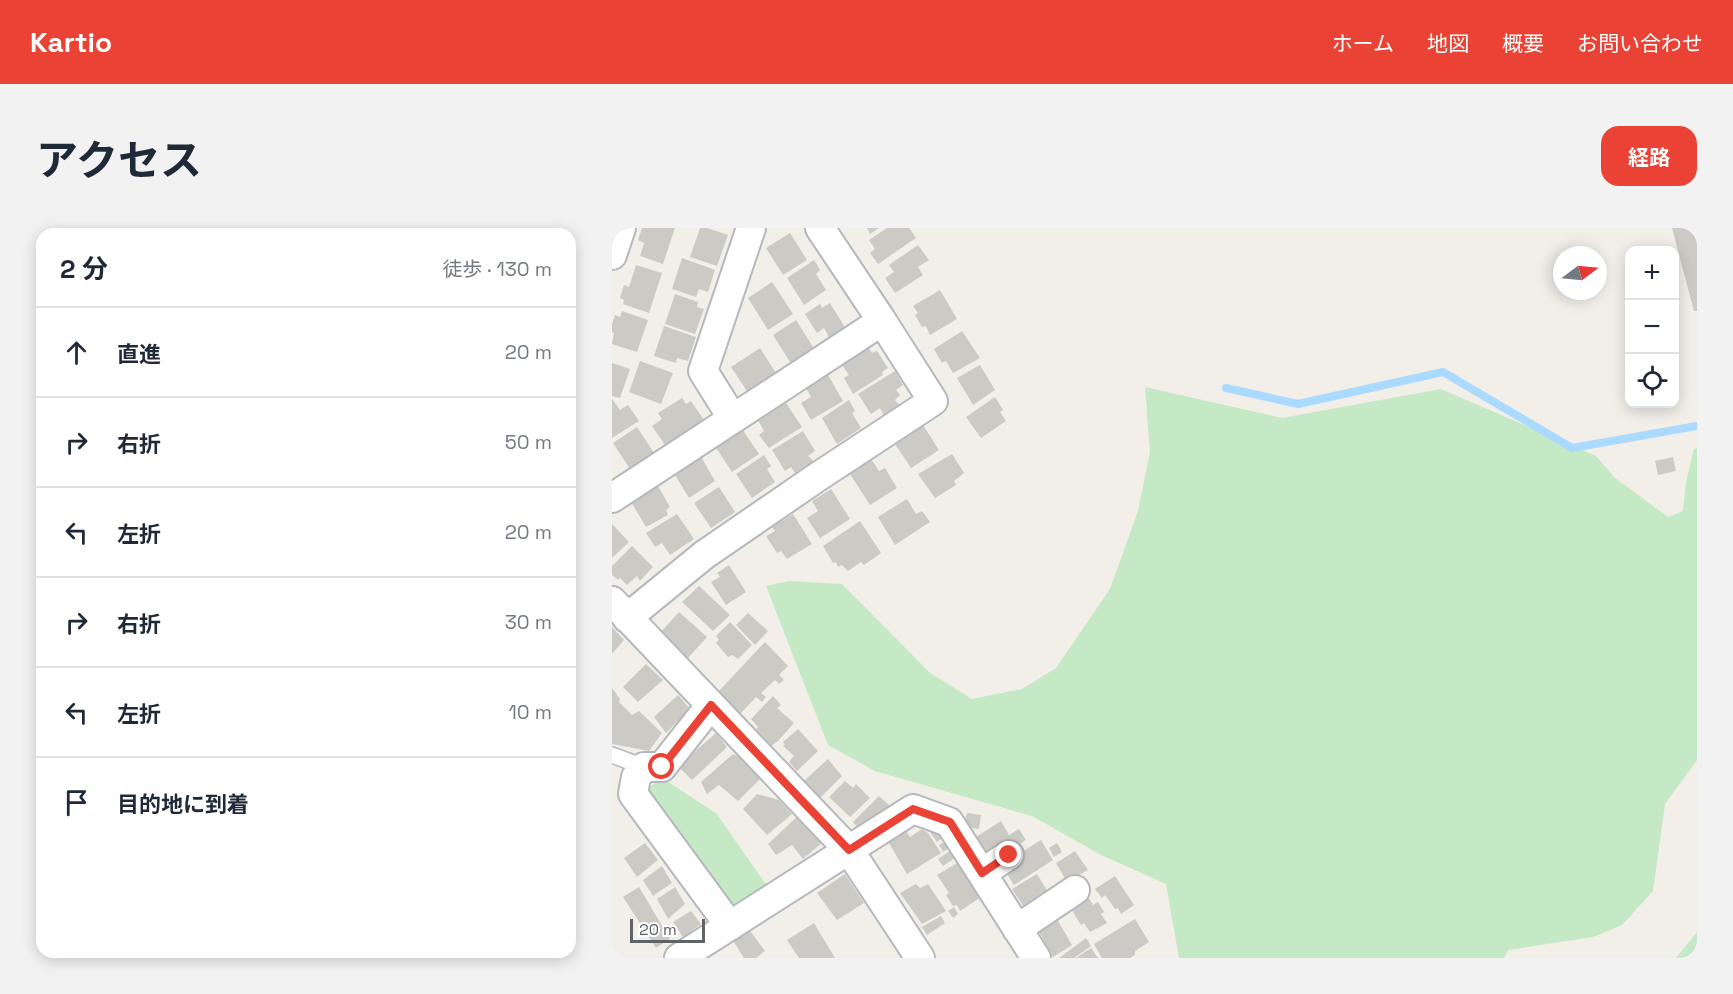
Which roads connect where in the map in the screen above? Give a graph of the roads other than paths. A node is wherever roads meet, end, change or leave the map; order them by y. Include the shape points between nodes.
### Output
1 (621, 228) edge
2 (751, 228) edge
3 (820, 228) edge
4 (612, 255) edge
5 (882, 321) junction
6 (733, 419) junction
7 (612, 498) edge
8 (619, 610) edge
9 (711, 705) junction
10 (612, 755) edge
11 (644, 767) junction
12 (849, 850) junction
13 (1009, 855) dead end
14 (982, 873) junction
15 (1076, 890) dead end
16 (730, 926) junction
17 (1017, 929) junction
18 (679, 958) edge
19 (920, 958) edge
20 (1036, 958) edge

1 - 4 street
2 - 6 street via 704,371
3 - 5 street
5 - 6 street
5 - 8 street via 933,401
6 - 7 street
8 - 9 street
9 - 11 street via 662,767
9 - 12 street
10 - 11 lane
11 - 16 street via 636,777 633,794
12 - 14 street via 913,809 950,822
12 - 16 street
12 - 19 street
13 - 14 street
14 - 17 street
15 - 17 street
16 - 18 street
17 - 20 street

